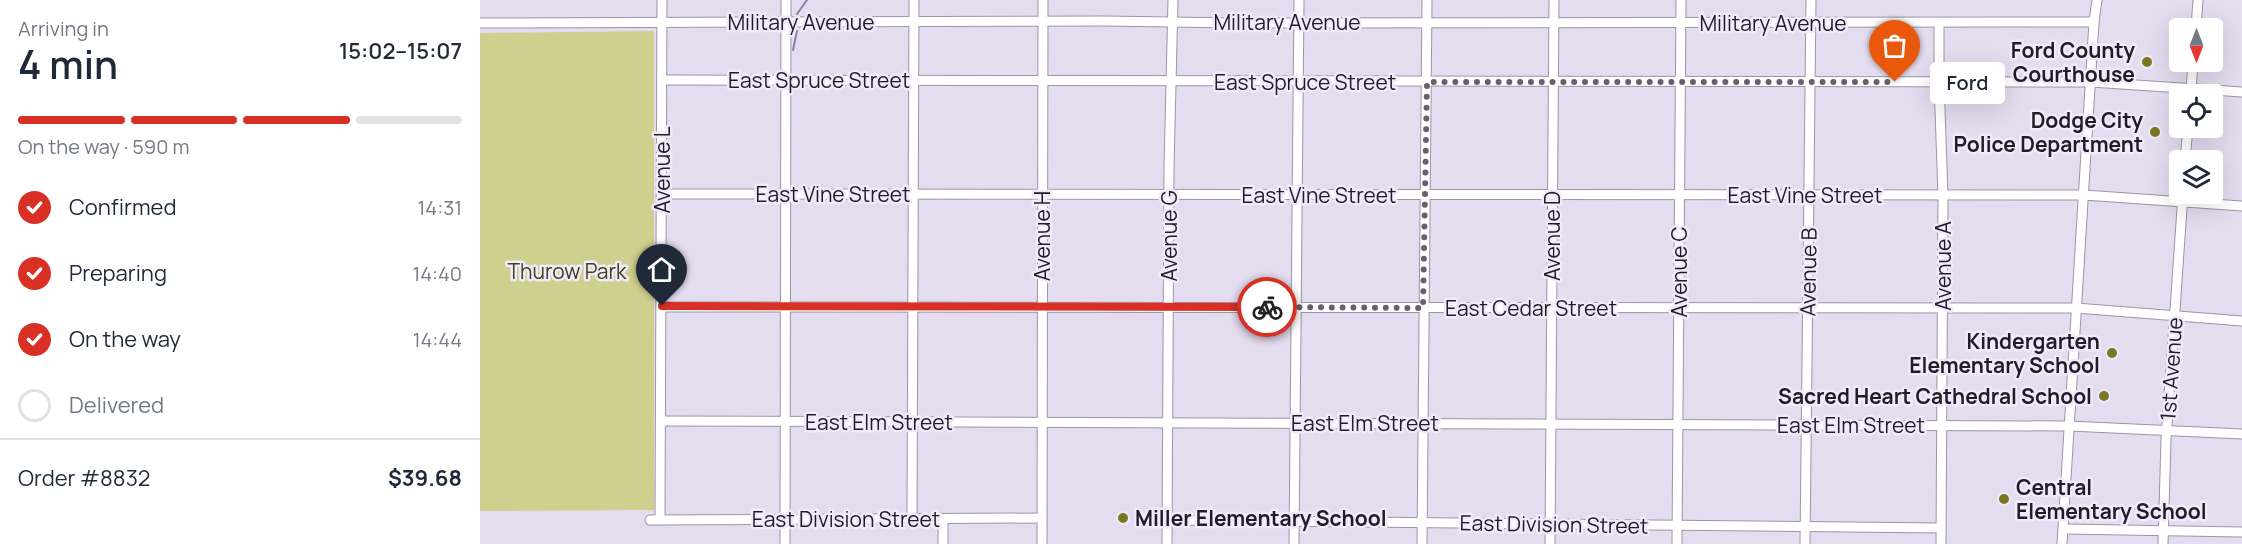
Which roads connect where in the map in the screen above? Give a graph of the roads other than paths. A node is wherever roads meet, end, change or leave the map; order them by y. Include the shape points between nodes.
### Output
1 (662, 0) edge
2 (786, 0) edge
3 (914, 0) edge
4 (1043, 0) edge
5 (1173, 0) edge
6 (1299, 0) edge
7 (1427, 0) edge
8 (1554, 0) edge
9 (1681, 0) edge
10 (1810, 0) edge
11 (2097, 0) edge
12 (2198, 0) edge
13 (2197, 18) edge
14 (663, 22) junction
15 (786, 22) junction
16 (914, 22) junction
17 (1043, 22) junction
18 (1173, 22) junction
19 (1427, 22) junction
20 (1554, 22) junction
21 (2094, 22) junction
22 (480, 23) edge
23 (1299, 23) junction
24 (1681, 23) junction
25 (1810, 23) junction
26 (1940, 24) junction
27 (663, 80) junction
28 (787, 80) junction
29 (914, 80) junction
30 (1043, 81) junction
31 (1299, 81) junction
32 (1554, 81) junction
33 (1680, 81) junction
34 (1172, 82) junction
35 (1427, 82) junction
36 (1810, 82) junction
37 (1938, 82) junction
38 (2091, 82) junction
39 (2169, 89) edge
40 (2223, 92) edge
41 (2242, 92) edge
42 (662, 194) junction
43 (787, 194) junction
44 (913, 194) junction
45 (1042, 194) junction
46 (1169, 194) junction
47 (1296, 195) junction
48 (1424, 195) junction
49 (1553, 195) junction
50 (1680, 195) junction
51 (1809, 195) junction
52 (1943, 195) junction
53 (2084, 195) junction
54 (2169, 198) edge
55 (2223, 203) edge
56 (2182, 204) edge
57 (2242, 206) edge
58 (662, 306) junction
59 (787, 307) junction
60 (913, 307) junction
61 (1042, 307) junction
62 (1168, 307) junction
63 (1296, 307) junction
64 (1423, 308) junction
65 (1552, 308) junction
66 (1679, 308) junction
67 (1808, 308) junction
68 (1942, 308) junction
69 (2076, 308) junction
70 (2175, 317) junction
71 (2242, 321) edge
72 (661, 421) junction
73 (786, 421) junction
74 (912, 422) junction
75 (1042, 422) junction
76 (1168, 422) junction
77 (1295, 423) junction
78 (1422, 423) junction
79 (1551, 424) junction
80 (1678, 424) junction
81 (1806, 425) junction
82 (1942, 425) junction
83 (2069, 426) junction
84 (2167, 429) junction
85 (2242, 434) edge
86 (1042, 518) junction
87 (912, 519) junction
88 (943, 519) junction
89 (655, 520) joint
90 (785, 520) junction
91 (1167, 520) junction
92 (1294, 521) junction
93 (1422, 523) junction
94 (1550, 524) junction
95 (1677, 525) junction
96 (1805, 527) junction
97 (1941, 528) junction
98 (2063, 529) junction
99 (2163, 532) junction
100 (2242, 532) edge
101 (785, 544) edge
102 (943, 544) edge
103 (1042, 544) edge
104 (1167, 544) edge
105 (1294, 544) edge
106 (1422, 544) edge
107 (1550, 544) edge
108 (1677, 544) edge
109 (1805, 544) edge
110 (1941, 544) edge
111 (2062, 544) edge
112 (2163, 544) edge

1 - 14 street, Avenue L
2 - 15 street
3 - 16 street
4 - 17 street, Avenue H
5 - 18 street, Avenue G
6 - 23 street
7 - 19 street
8 - 20 street, Avenue D
9 - 24 street, Avenue C
10 - 25 street, Avenue B
11 - 21 street
12 - 13 street
14 - 15 street, Military Avenue
14 - 22 street, Military Avenue
14 - 27 street, Avenue L
15 - 16 street, Military Avenue
15 - 28 street
16 - 17 street, Military Avenue
16 - 29 street
17 - 18 street, Military Avenue
17 - 30 street, Avenue H
18 - 23 street, Military Avenue
18 - 34 street, Avenue G
19 - 20 street, Military Avenue
19 - 23 street, Military Avenue
19 - 35 street
20 - 24 street, Military Avenue
20 - 32 street, Avenue D
21 - 26 street, Military Avenue
21 - 38 street
23 - 31 street
24 - 25 street, Military Avenue
24 - 33 street, Avenue C
25 - 26 street, Military Avenue
25 - 36 street, Avenue B
26 - 37 street, Avenue A
27 - 28 street, East Spruce Street
27 - 42 street, Avenue L
28 - 29 street, East Spruce Street
28 - 43 street
29 - 30 street, East Spruce Street
29 - 44 street
30 - 34 street, East Spruce Street
30 - 45 street, Avenue H
31 - 34 street, East Spruce Street
31 - 35 street, East Spruce Street
31 - 47 street
32 - 33 street, East Spruce Street
32 - 35 street, East Spruce Street
32 - 49 street, Avenue D
33 - 36 street, East Spruce Street
33 - 50 street, Avenue C
34 - 46 street, Avenue G
35 - 48 street
36 - 37 street, East Spruce Street
36 - 51 street, Avenue B
37 - 38 street, East Spruce Street
37 - 52 street, Avenue A
38 - 39 street, East Spruce Street
38 - 53 street
40 - 41 street, East Spruce Street
42 - 43 street, East Vine Street
42 - 58 street, Avenue L
43 - 44 street, East Vine Street
43 - 59 street
44 - 45 street, East Vine Street
44 - 60 street
45 - 46 street, East Vine Street
45 - 61 street, Avenue H
46 - 47 street, East Vine Street
46 - 62 street, Avenue G
47 - 48 street, East Vine Street
47 - 63 street
48 - 49 street, East Vine Street
48 - 64 street
49 - 50 street, East Vine Street
49 - 65 street, Avenue D
50 - 51 street, East Vine Street
50 - 66 street, Avenue C
51 - 52 street, East Vine Street
51 - 67 street, Avenue B
52 - 53 street, East Vine Street
52 - 68 street, Avenue A
53 - 54 street, East Vine Street
53 - 69 street
55 - 57 street, East Vine Street
56 - 70 street, 1st Avenue
58 - 59 street, East Cedar Street
58 - 72 street, Avenue L
59 - 60 street, East Cedar Street
59 - 73 street
60 - 61 street, East Cedar Street
60 - 74 street
61 - 62 street, East Cedar Street
61 - 75 street, Avenue H
62 - 63 street, East Cedar Street
62 - 76 street, Avenue G
63 - 64 street, East Cedar Street
63 - 77 street
64 - 65 street, East Cedar Street
64 - 78 street
65 - 66 street, East Cedar Street
65 - 79 street, Avenue D
66 - 67 street, East Cedar Street
66 - 80 street, Avenue C
67 - 68 street, East Cedar Street
67 - 81 street, Avenue B
68 - 69 street, East Cedar Street
68 - 82 street, Avenue A
69 - 70 street, East Cedar Street
69 - 83 street
70 - 71 street, East Cedar Street
70 - 84 street, 1st Avenue
72 - 73 street, East Elm Street
72 - 89 street, Avenue L
73 - 74 street, East Elm Street
73 - 90 street
74 - 75 street, East Elm Street
74 - 87 street
75 - 76 street, East Elm Street
75 - 86 street, Avenue H
76 - 77 street, East Elm Street
76 - 91 street, Avenue G
77 - 78 street, East Elm Street
77 - 92 street
78 - 79 street, East Elm Street
78 - 93 street
79 - 80 street, East Elm Street
79 - 94 street, Avenue D
80 - 81 street, East Elm Street
80 - 95 street, Avenue C
81 - 82 street, East Elm Street
81 - 96 street, Avenue B
82 - 83 street, East Elm Street
82 - 97 street, Avenue A
83 - 84 street, East Elm Street
83 - 98 street
84 - 85 street, East Elm Street
84 - 99 street, 1st Avenue
86 - 88 street, East Division Street
86 - 103 street, Avenue H
87 - 88 street, East Division Street
87 - 90 street, East Division Street
88 - 102 street
89 - 90 street, East Division Street
90 - 101 street
91 - 92 street, East Division Street
91 - 104 street, Avenue G
92 - 93 street, East Division Street
92 - 105 street
93 - 94 street, East Division Street
93 - 106 street
94 - 95 street, East Division Street
94 - 107 street, Avenue D
95 - 96 street, East Division Street
95 - 108 street, Avenue C
96 - 97 street, East Division Street
96 - 109 street, Avenue B
97 - 110 street, Avenue A
98 - 99 street
98 - 111 street
99 - 100 street
99 - 112 street, 1st Avenue

